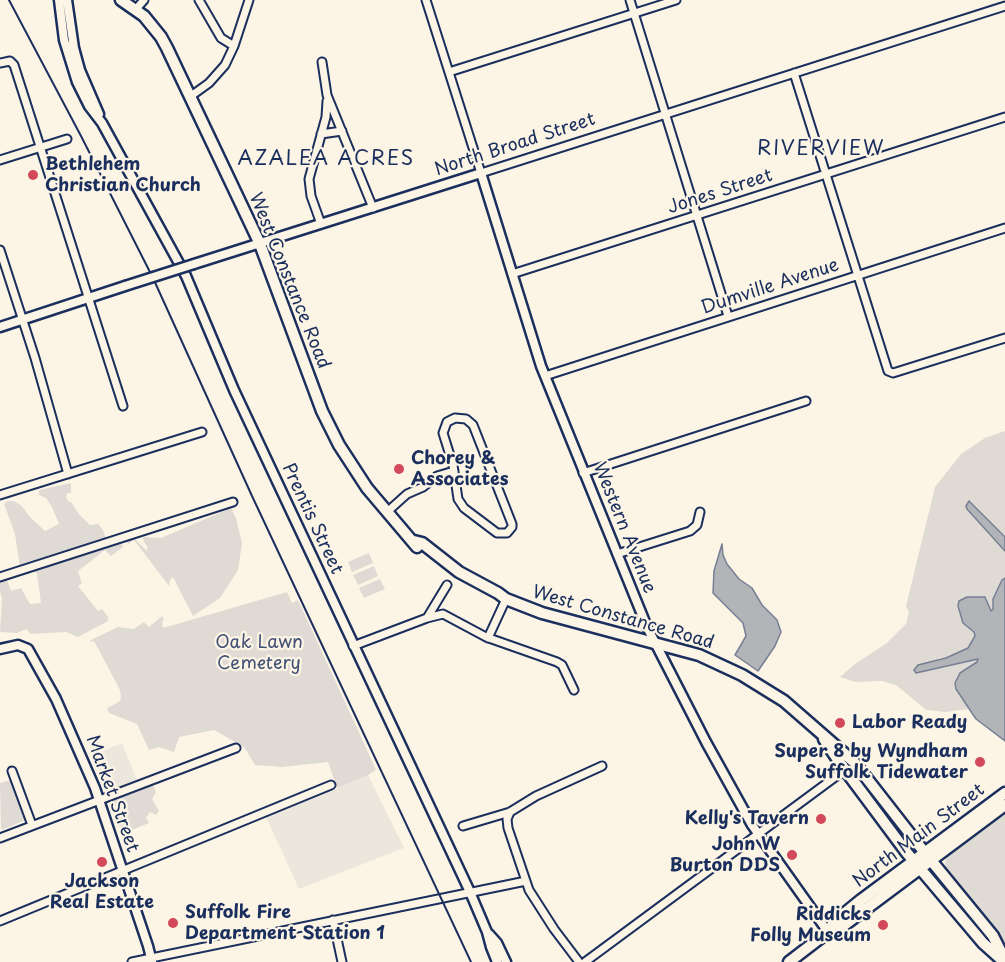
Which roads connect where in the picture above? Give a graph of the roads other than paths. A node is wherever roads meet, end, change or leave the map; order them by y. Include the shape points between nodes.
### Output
1 (59, 0) edge
2 (67, 0) edge
3 (121, 0) edge
4 (144, 0) edge
5 (199, 0) edge
6 (249, 0) edge
7 (426, 0) edge
8 (630, 0) edge
9 (676, 0) edge
10 (1005, 6) edge
11 (136, 9) junction
12 (634, 12) junction
13 (234, 46) junction
14 (322, 62) dead end
15 (0, 63) edge
16 (449, 72) junction
17 (794, 73) junction
18 (327, 95) junction
19 (191, 96) junction
20 (666, 114) junction
21 (1005, 117) edge
22 (102, 123) junction
23 (342, 131) junction
24 (321, 134) junction
25 (67, 139) dead end
26 (40, 147) junction
27 (0, 160) edge
28 (481, 173) junction
29 (825, 174) junction
30 (374, 208) junction
31 (697, 215) junction
32 (321, 224) junction
33 (1005, 228) edge
34 (260, 244) junction
35 (0, 250) edge
36 (512, 274) junction
37 (857, 275) junction
38 (89, 299) junction
39 (729, 316) junction
40 (23, 320) junction
41 (0, 327) edge
42 (1005, 338) edge
43 (545, 376) junction
44 (806, 401) dead end
45 (123, 406) dead end
46 (202, 432) dead end
47 (454, 471) junction
48 (584, 473) junction
49 (68, 474) junction
50 (0, 495) edge
51 (233, 502) dead end
52 (387, 512) junction
53 (700, 512) dead end
54 (617, 554) junction
55 (0, 577) edge
56 (447, 585) dead end
57 (506, 599) junction
58 (427, 618) junction
59 (488, 638) junction
60 (654, 642) junction
61 (353, 646) junction
62 (0, 650) edge
63 (574, 690) dead end
64 (819, 731) junction
65 (236, 748) dead end
66 (854, 762) junction
67 (602, 766) dead end
68 (845, 770) junction
69 (12, 771) dead end
70 (331, 785) dead end
71 (1005, 793) edge
72 (99, 799) junction
73 (1005, 805) edge
74 (510, 812) junction
75 (32, 825) junction
76 (463, 826) dead end
77 (757, 834) junction
78 (0, 838) edge
79 (928, 857) junction
80 (917, 864) junction
81 (123, 870) junction
82 (526, 881) junction
83 (470, 892) junction
84 (333, 920) junction
85 (0, 921) edge
86 (488, 932) junction
87 (828, 932) junction
88 (152, 960) edge
89 (1005, 961) edge
90 (132, 962) edge
91 (342, 962) edge
92 (497, 962) edge
93 (506, 962) edge
94 (579, 962) edge
95 (585, 962) edge
96 (789, 962) edge

1 - 22 street, Prentis Street via 73,73
2 - 22 street, Prentis Street via 74,48
3 - 11 main road, West Constance Road
4 - 11 street
5 - 13 street via 221,38
6 - 13 street
7 - 16 street
8 - 12 street
9 - 12 street
10 - 17 street, North Broad Street
11 - 19 main road, West Constance Road via 161,37
12 - 16 street
12 - 20 street
13 - 19 street via 217,75
14 - 18 street
15 - 26 street via 12,63
16 - 28 street
17 - 20 street, North Broad Street
17 - 29 street
18 - 23 street
18 - 24 street
19 - 34 main road, West Constance Road
20 - 28 street, North Broad Street
20 - 31 street
21 - 29 street, Jones Street
22 - 61 street, Prentis Street via 186,276 234,390
23 - 24 street
23 - 30 street
24 - 32 street via 309,179
25 - 26 street
26 - 27 street
26 - 38 street
28 - 30 street, North Broad Street
28 - 36 street, Western Avenue
29 - 31 street, Jones Street
29 - 37 street
30 - 32 street, North Broad Street
31 - 36 street, Jones Street
31 - 39 street
32 - 34 street, North Broad Street
33 - 37 street, Dumville Avenue
34 - 38 street, North Broad Street, bridge
34 - 52 main road, West Constance Road via 329,426 353,467
35 - 40 street
36 - 43 street, Western Avenue
37 - 39 street, Dumville Avenue
37 - 42 street via 891,373
38 - 40 street, North Broad Street
38 - 45 street
39 - 43 street, Dumville Avenue
40 - 41 street, North Broad Street
40 - 49 street
43 - 48 street, Western Avenue
44 - 48 street
46 - 49 street
47 - 47 street via 444,427 450,420 466,419 473,425 512,524 510,531 497,533 464,508 458,499
47 - 52 street via 436,476
48 - 54 street, Western Avenue
49 - 50 street
51 - 55 street
52 - 57 main road, West Constance Road via 427,558 457,579 498,600
53 - 54 street via 697,525 690,531
54 - 60 street, Western Avenue
56 - 58 street
57 - 59 street
57 - 60 main road, West Constance Road via 542,613
58 - 59 street via 443,614
58 - 61 street
59 - 63 street via 562,665
60 - 64 main road, West Constance Road via 742,675 784,701
60 - 77 street, Western Avenue
61 - 83 street, Prentis Street
62 - 72 street, Market Street via 23,646 31,654 56,699
64 - 66 main road, West Constance Road
64 - 68 main road, West Constance Road
65 - 72 street
66 - 68 street
66 - 79 main road, West Constance Road
67 - 74 street
68 - 77 street
68 - 80 main road, West Constance Road
69 - 75 street
70 - 81 street
71 - 79 main road, North Main Street
72 - 75 street
72 - 81 street, Market Street
73 - 79 main road, North Main Street
74 - 76 street
74 - 82 street via 508,828
75 - 78 street
77 - 87 street, Western Avenue
77 - 95 street
79 - 80 main road, North Main Street
79 - 89 main road, West Constance Road via 993,936
80 - 87 main road, North Main Street via 839,929
80 - 89 main road, West Constance Road via 983,943
81 - 85 street
81 - 88 street, Market Street
82 - 83 street
82 - 94 street via 535,901
83 - 84 street
83 - 86 street, Prentis Street
84 - 88 street
84 - 91 street
86 - 92 street, Prentis Street
86 - 93 street, Prentis Street
87 - 96 main road, North Main Street
88 - 90 street

